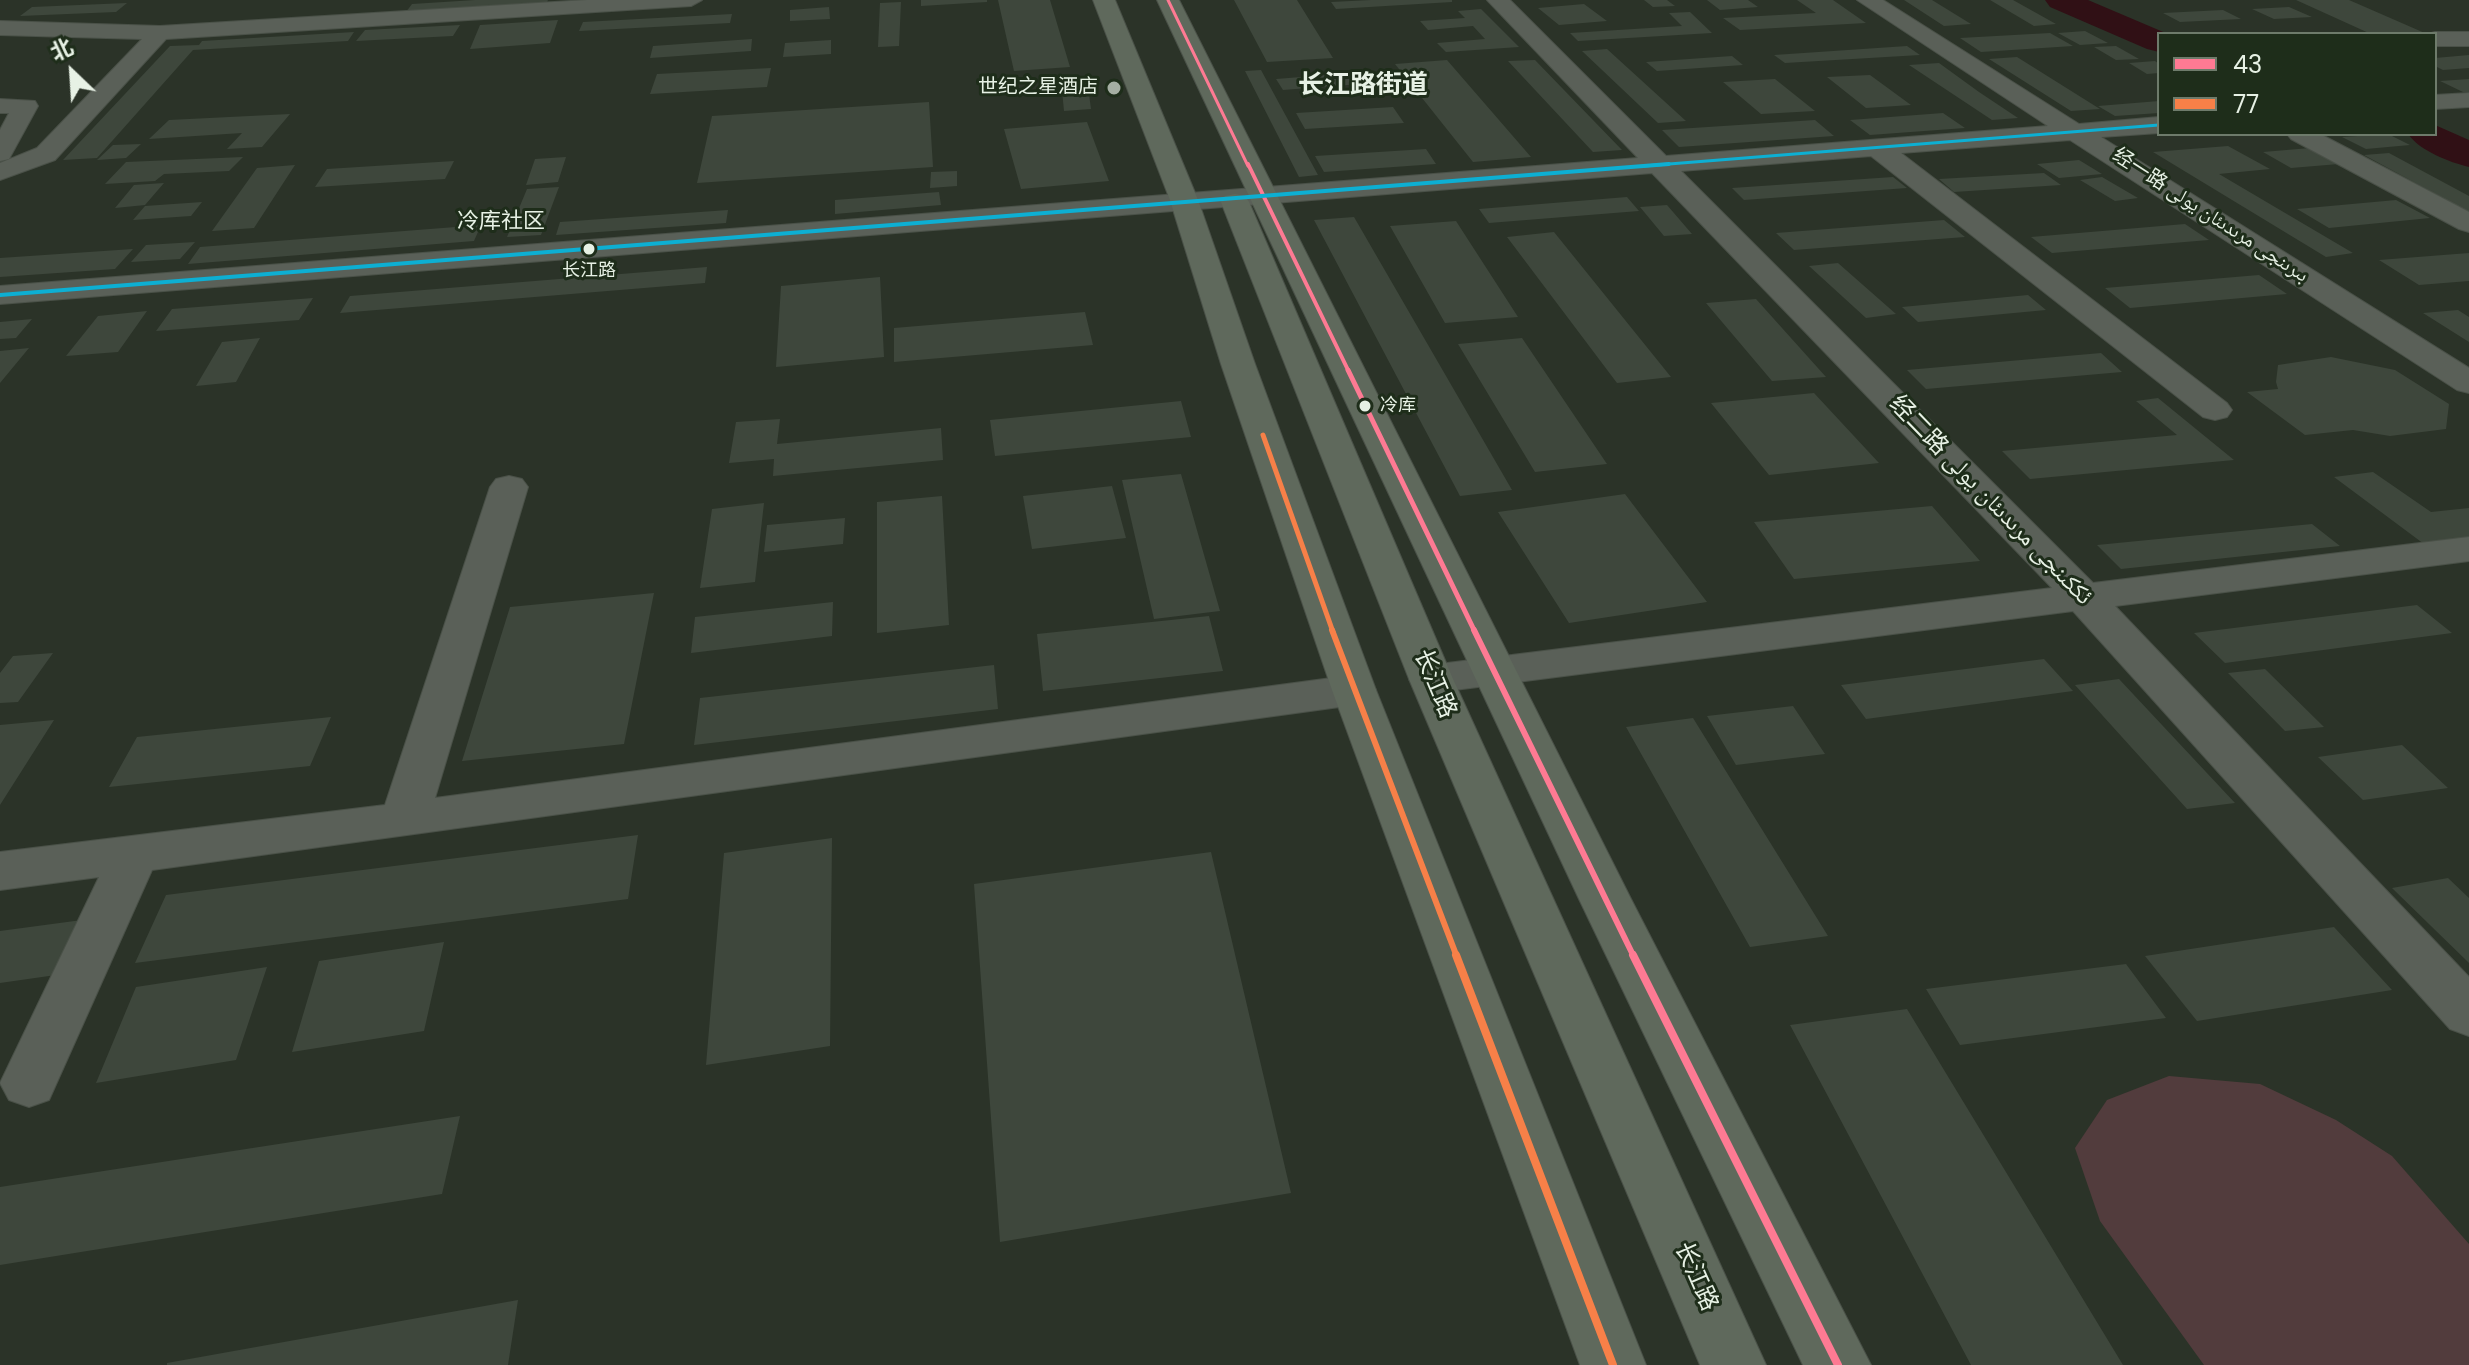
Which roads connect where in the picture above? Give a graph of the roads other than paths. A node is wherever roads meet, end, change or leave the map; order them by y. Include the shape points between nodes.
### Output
1 (691, 0) edge
2 (1104, 0) edge
3 (1141, 0) edge
4 (1168, 0) edge
5 (1498, 0) edge
6 (1868, 0) edge
7 (167, 8) dead end
8 (0, 28) edge
9 (160, 33) junction
10 (2437, 39) edge
11 (2469, 39) edge
12 (2469, 100) edge
13 (2437, 102) edge
14 (0, 106) edge
15 (2157, 125) edge
16 (2079, 131) junction
17 (2304, 136) edge
18 (1875, 146) junction
19 (3, 163) edge
20 (1660, 163) junction
21 (1247, 194) junction
22 (1184, 200) junction
23 (2469, 223) edge
24 (0, 295) edge
25 (2469, 383) edge
26 (2215, 410) dead end
27 (509, 487) dead end
28 (2469, 549) edge
29 (2082, 596) junction
30 (1494, 670) junction
31 (1431, 679) junction
32 (1354, 690) junction
33 (404, 820) junction
34 (134, 855) junction
35 (0, 871) edge
36 (2469, 1013) edge
37 (29, 1083) dead end
38 (1613, 1365) edge
39 (1733, 1365) edge
40 (1838, 1365) edge

1 - 9 street
2 - 22 main road
3 - 21 main road, 长江路
4 - 21 main road
5 - 20 street, 经二路 ئككىنجى مرىدىئان يولى
6 - 16 street, 经一路 بىرىنجى مرىدىئان يولى
7 - 9 street via 151,25
8 - 9 street
9 - 19 street via 46,154
10 - 11 street
12 - 13 street
14 - 19 street via 26,106
15 - 16 street
16 - 18 street
16 - 25 street, 经一路 بىرىنجى مرىدىئان يولى
17 - 23 street
18 - 20 street
18 - 26 street
20 - 21 street
20 - 29 street, 经二路 ئككىنجى مرىدىئان يولى
21 - 22 street
21 - 30 main road
21 - 31 main road, 长江路
22 - 24 street
22 - 32 main road
27 - 33 street
28 - 29 street
29 - 30 street
29 - 36 street, 经二路 ئككىنجى مرىدىئان يولى
30 - 31 street
30 - 40 main road
31 - 39 main road, 长江路
32 - 33 street
32 - 38 main road
33 - 34 street
34 - 35 street
34 - 37 street

